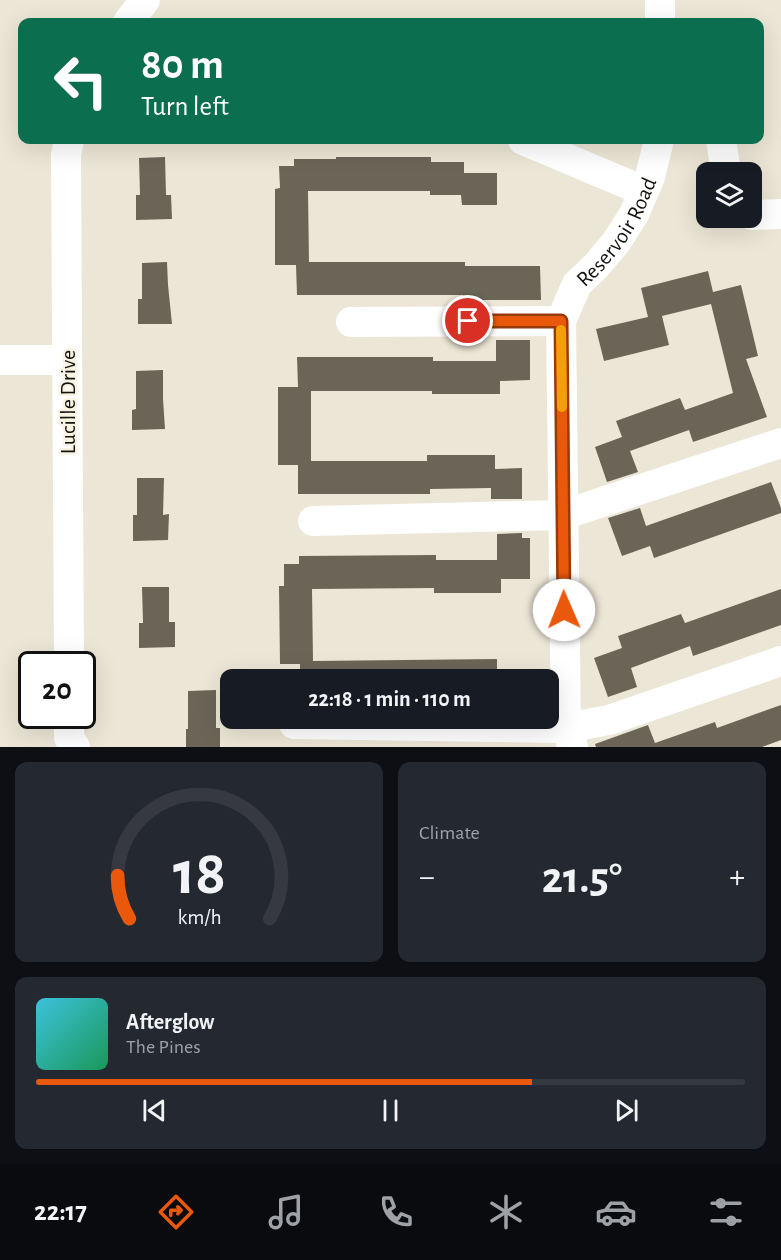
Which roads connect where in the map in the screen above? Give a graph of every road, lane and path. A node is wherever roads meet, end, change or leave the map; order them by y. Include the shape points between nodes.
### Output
1 (145, 0) edge
2 (660, 0) edge
3 (131, 18) edge
4 (660, 18) edge
5 (68, 144) edge
6 (532, 144) edge
7 (658, 144) edge
8 (722, 144) edge
9 (724, 162) edge
10 (644, 191) junction
11 (781, 214) edge
12 (762, 215) edge
13 (561, 321) junction
14 (351, 322) dead end
15 (0, 360) edge
16 (66, 360) junction
17 (781, 443) edge
18 (563, 515) junction
19 (314, 521) dead end
20 (69, 651) edge
21 (781, 661) edge
22 (69, 729) edge
23 (400, 729) edge
24 (569, 737) edge
25 (75, 747) edge

1 - 3 street
2 - 4 street
5 - 16 street, Lucille Drive
6 - 10 street
7 - 10 street, Reservoir Road
8 - 9 street
10 - 13 street, Reservoir Road via 617,241 577,284
11 - 12 street
13 - 14 street
13 - 18 street, Reservoir Road
15 - 16 street
16 - 20 street, Lucille Drive
17 - 18 street
18 - 19 street
18 - 24 street, Reservoir Road
21 - 24 street
22 - 25 street
23 - 24 street

